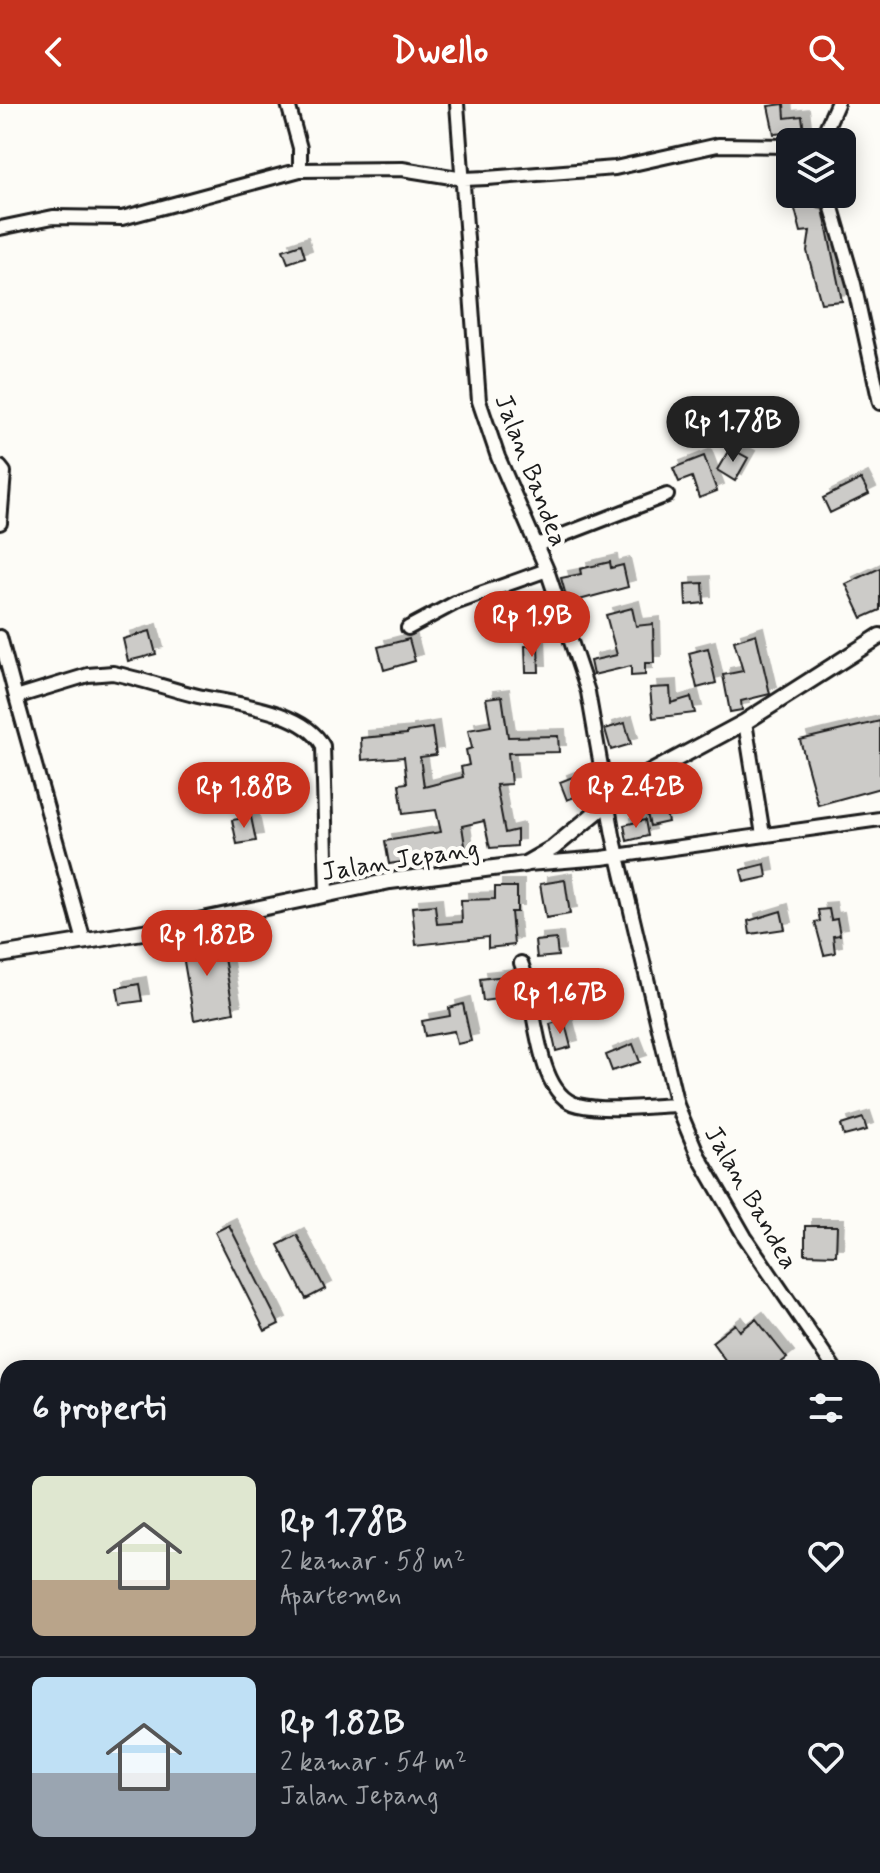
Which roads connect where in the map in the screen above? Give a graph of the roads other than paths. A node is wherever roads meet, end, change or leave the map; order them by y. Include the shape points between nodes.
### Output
1 (288, 104) edge
2 (457, 104) edge
3 (837, 104) edge
4 (826, 128) edge
5 (776, 146) edge
6 (300, 170) junction
7 (464, 179) junction
8 (832, 208) edge
9 (0, 228) edge
10 (875, 355) edge
11 (880, 403) edge
12 (0, 467) edge
13 (667, 495) dead end
14 (0, 523) edge
15 (537, 545) junction
16 (547, 570) junction
17 (408, 628) dead end
18 (880, 636) edge
19 (0, 637) edge
20 (16, 697) junction
21 (745, 722) junction
22 (607, 802) junction
23 (880, 819) edge
24 (763, 835) junction
25 (618, 855) junction
26 (525, 864) junction
27 (327, 894) junction
28 (84, 941) junction
29 (0, 955) edge
30 (521, 963) dead end
31 (677, 1105) junction
32 (829, 1360) edge

1 - 6 street
2 - 7 street, Jalan Bandea
3 - 4 street
5 - 7 street via 718,145 615,168
6 - 7 street via 402,169
6 - 9 street via 122,218 53,217
7 - 15 street, Jalan Bandea via 479,401
8 - 10 street
10 - 11 street
12 - 14 street
13 - 15 street
15 - 16 street, Jalan Bandea
16 - 17 street via 455,603
16 - 22 street, Jalan Bandea via 588,692
18 - 21 street
19 - 20 street
20 - 27 street via 88,675 113,673 257,707 319,738
20 - 28 street
21 - 22 street via 633,782
21 - 24 street
22 - 25 street, Jalan Bandea
22 - 26 street via 561,842
23 - 24 street
24 - 25 street
25 - 26 street
25 - 31 street, Jalan Bandea
26 - 27 street, Jalan Jepang
27 - 28 street, Jalan Jepang
28 - 29 street, Jalan Jepang
30 - 31 street via 545,1065 561,1099 585,1106
31 - 32 street, Jalan Bandea via 698,1155 745,1237

